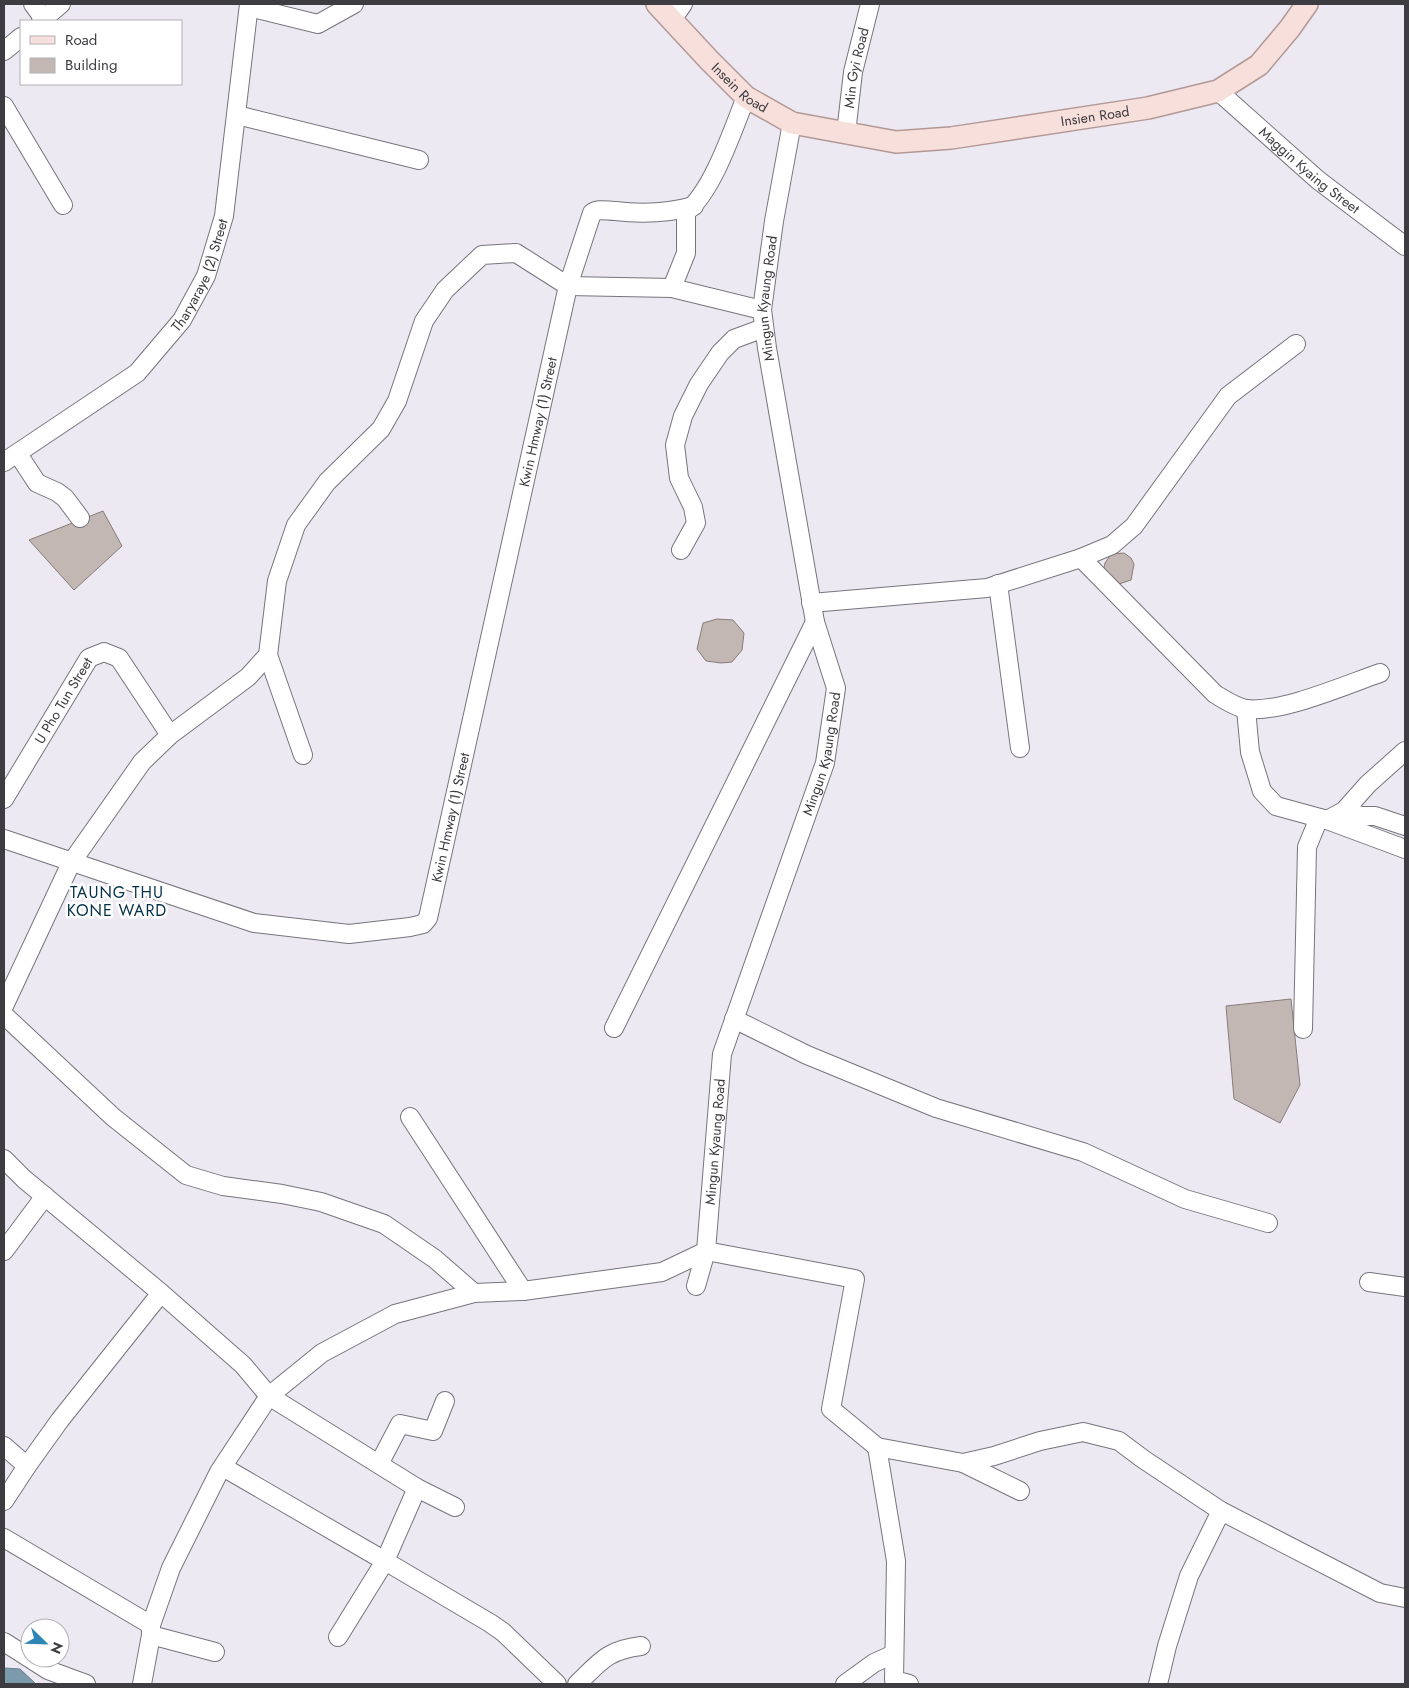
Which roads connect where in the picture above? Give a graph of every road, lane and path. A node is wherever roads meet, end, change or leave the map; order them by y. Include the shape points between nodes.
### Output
1 (33, 4) edge
2 (61, 4) edge
3 (354, 4) edge
4 (657, 4) edge
5 (870, 4) edge
6 (1307, 4) edge
7 (249, 6) edge
8 (677, 12) edge
9 (42, 20) edge
10 (20, 38) edge
11 (4, 51) edge
12 (1218, 91) junction
13 (746, 97) junction
14 (4, 106) edge
15 (237, 115) junction
16 (792, 123) junction
17 (846, 133) junction
18 (419, 160) dead end
19 (63, 205) dead end
20 (694, 206) junction
21 (1405, 246) edge
22 (568, 286) junction
23 (672, 288) junction
24 (762, 310) junction
25 (764, 328) junction
26 (1296, 344) dead end
27 (11, 458) edge
28 (80, 518) dead end
29 (681, 550) dead end
30 (1081, 558) junction
31 (998, 584) junction
32 (811, 603) junction
33 (815, 622) junction
34 (268, 655) junction
35 (1380, 673) dead end
36 (1246, 709) junction
37 (170, 735) junction
38 (1020, 748) dead end
39 (1405, 751) edge
40 (303, 755) dead end
41 (4, 799) edge
42 (1344, 811) junction
43 (1323, 819) junction
44 (1405, 826) edge
45 (4, 839) edge
46 (1405, 850) edge
47 (71, 863) junction
48 (4, 1006) edge
49 (4, 1015) edge
50 (734, 1019) junction
51 (614, 1028) dead end
52 (1303, 1029) dead end
53 (410, 1117) dead end
54 (4, 1159) edge
55 (45, 1196) junction
56 (1268, 1223) dead end
57 (4, 1251) edge
58 (706, 1251) junction
59 (1369, 1282) dead end
60 (696, 1286) dead end
61 (1405, 1287) edge
62 (524, 1290) junction
63 (160, 1293) junction
64 (474, 1293) junction
65 (269, 1396) junction
66 (445, 1402) dead end
67 (4, 1446) edge
68 (877, 1447) junction
69 (962, 1463) junction
70 (379, 1464) junction
71 (27, 1466) junction
72 (223, 1467) junction
73 (417, 1488) junction
74 (1020, 1492) dead end
75 (4, 1501) edge
76 (455, 1507) dead end
77 (1221, 1510) junction
78 (4, 1538) edge
79 (385, 1561) junction
80 (1405, 1598) edge
81 (151, 1630) junction
82 (338, 1637) dead end
83 (4, 1642) edge
84 (642, 1646) dead end
85 (215, 1652) dead end
86 (894, 1654) junction
87 (898, 1683) edge
88 (86, 1684) edge
89 (142, 1684) edge
90 (557, 1684) edge
91 (577, 1684) edge
92 (845, 1684) edge
93 (1158, 1684) edge

1 - 9 street
2 - 9 street
3 - 7 street via 318,24
4 - 8 main road, Insein Road
5 - 17 street, Min Gyi Road via 853,72
6 - 12 main road, Insien Road via 1259,65
7 - 15 street, Tharyaraye (2) Street
8 - 13 main road, Insein Road via 708,60
10 - 11 street
12 - 17 main road, Insien Road via 1148,108 951,138 896,142
12 - 21 street, Maggin Kyaing Street via 1318,180
13 - 16 main road, Insein Road
13 - 20 street via 719,164
14 - 19 street
15 - 18 street
15 - 27 street, Tharyaraye (2) Street via 224,216 206,276 182,320 137,373
16 - 17 main road, Insein Road
16 - 24 street, Mingun Kyaung Road
20 - 22 street via 676,211 594,211
20 - 23 street via 686,212 686,253
22 - 23 street
22 - 34 street via 516,253 482,255 445,290 424,321 397,401 381,429 327,482 296,525 277,581
22 - 47 street, Kwin Hmway (1) Street via 428,918 423,924 349,934 254,923
23 - 24 street
24 - 25 street, Mingun Kyaung Road
25 - 29 street via 734,339 720,353 683,416 675,444 679,478 693,507 696,523
25 - 32 street, Mingun Kyaung Road
26 - 30 street via 1228,396 1134,526 1112,545
27 - 28 street via 37,483 66,498
30 - 31 street
30 - 36 street via 1215,694
31 - 32 street via 978,589
31 - 38 street
32 - 33 street, Mingun Kyaung Road
33 - 50 street, Mingun Kyaung Road via 836,688 825,763
33 - 51 street
34 - 37 street via 248,677
34 - 40 street
35 - 36 street via 1288,705
36 - 43 street via 1250,752 1262,791 1276,806
37 - 41 street, U Pho Tun Street via 119,658 104,652 89,658
37 - 47 street via 142,762
39 - 42 street
42 - 43 street
42 - 44 street via 1375,816
43 - 46 street
43 - 52 street via 1307,847
45 - 47 street, Kwin Hmway (1) Street
47 - 48 street
49 - 64 street via 113,1117 186,1175 223,1186 321,1202 384,1224 435,1259
50 - 56 street via 807,1055 936,1108 1083,1152 1185,1200
50 - 58 street, Mingun Kyaung Road via 722,1054
53 - 62 street
54 - 55 street
55 - 57 street
55 - 63 street
58 - 60 street, Mingun Kyaung Road
58 - 62 street via 662,1272
58 - 68 street via 855,1279 831,1409
59 - 61 street
62 - 64 street
63 - 65 street via 243,1364
63 - 71 street
64 - 65 street via 395,1314 322,1353
65 - 70 street
65 - 72 street
66 - 70 street via 433,1431 400,1424
67 - 71 street
68 - 69 street
68 - 86 street via 896,1561
69 - 74 street
69 - 77 street via 1083,1432 1119,1441
70 - 73 street
71 - 75 street
72 - 79 street
72 - 81 street via 171,1568
73 - 76 street
73 - 79 street
77 - 80 street via 1380,1593
77 - 93 street via 1188,1576
78 - 81 street
79 - 82 street
79 - 90 street via 503,1632
81 - 85 street
81 - 89 street
83 - 88 street via 48,1670
84 - 91 street via 622,1648 604,1658
86 - 87 street
86 - 92 street via 874,1663

